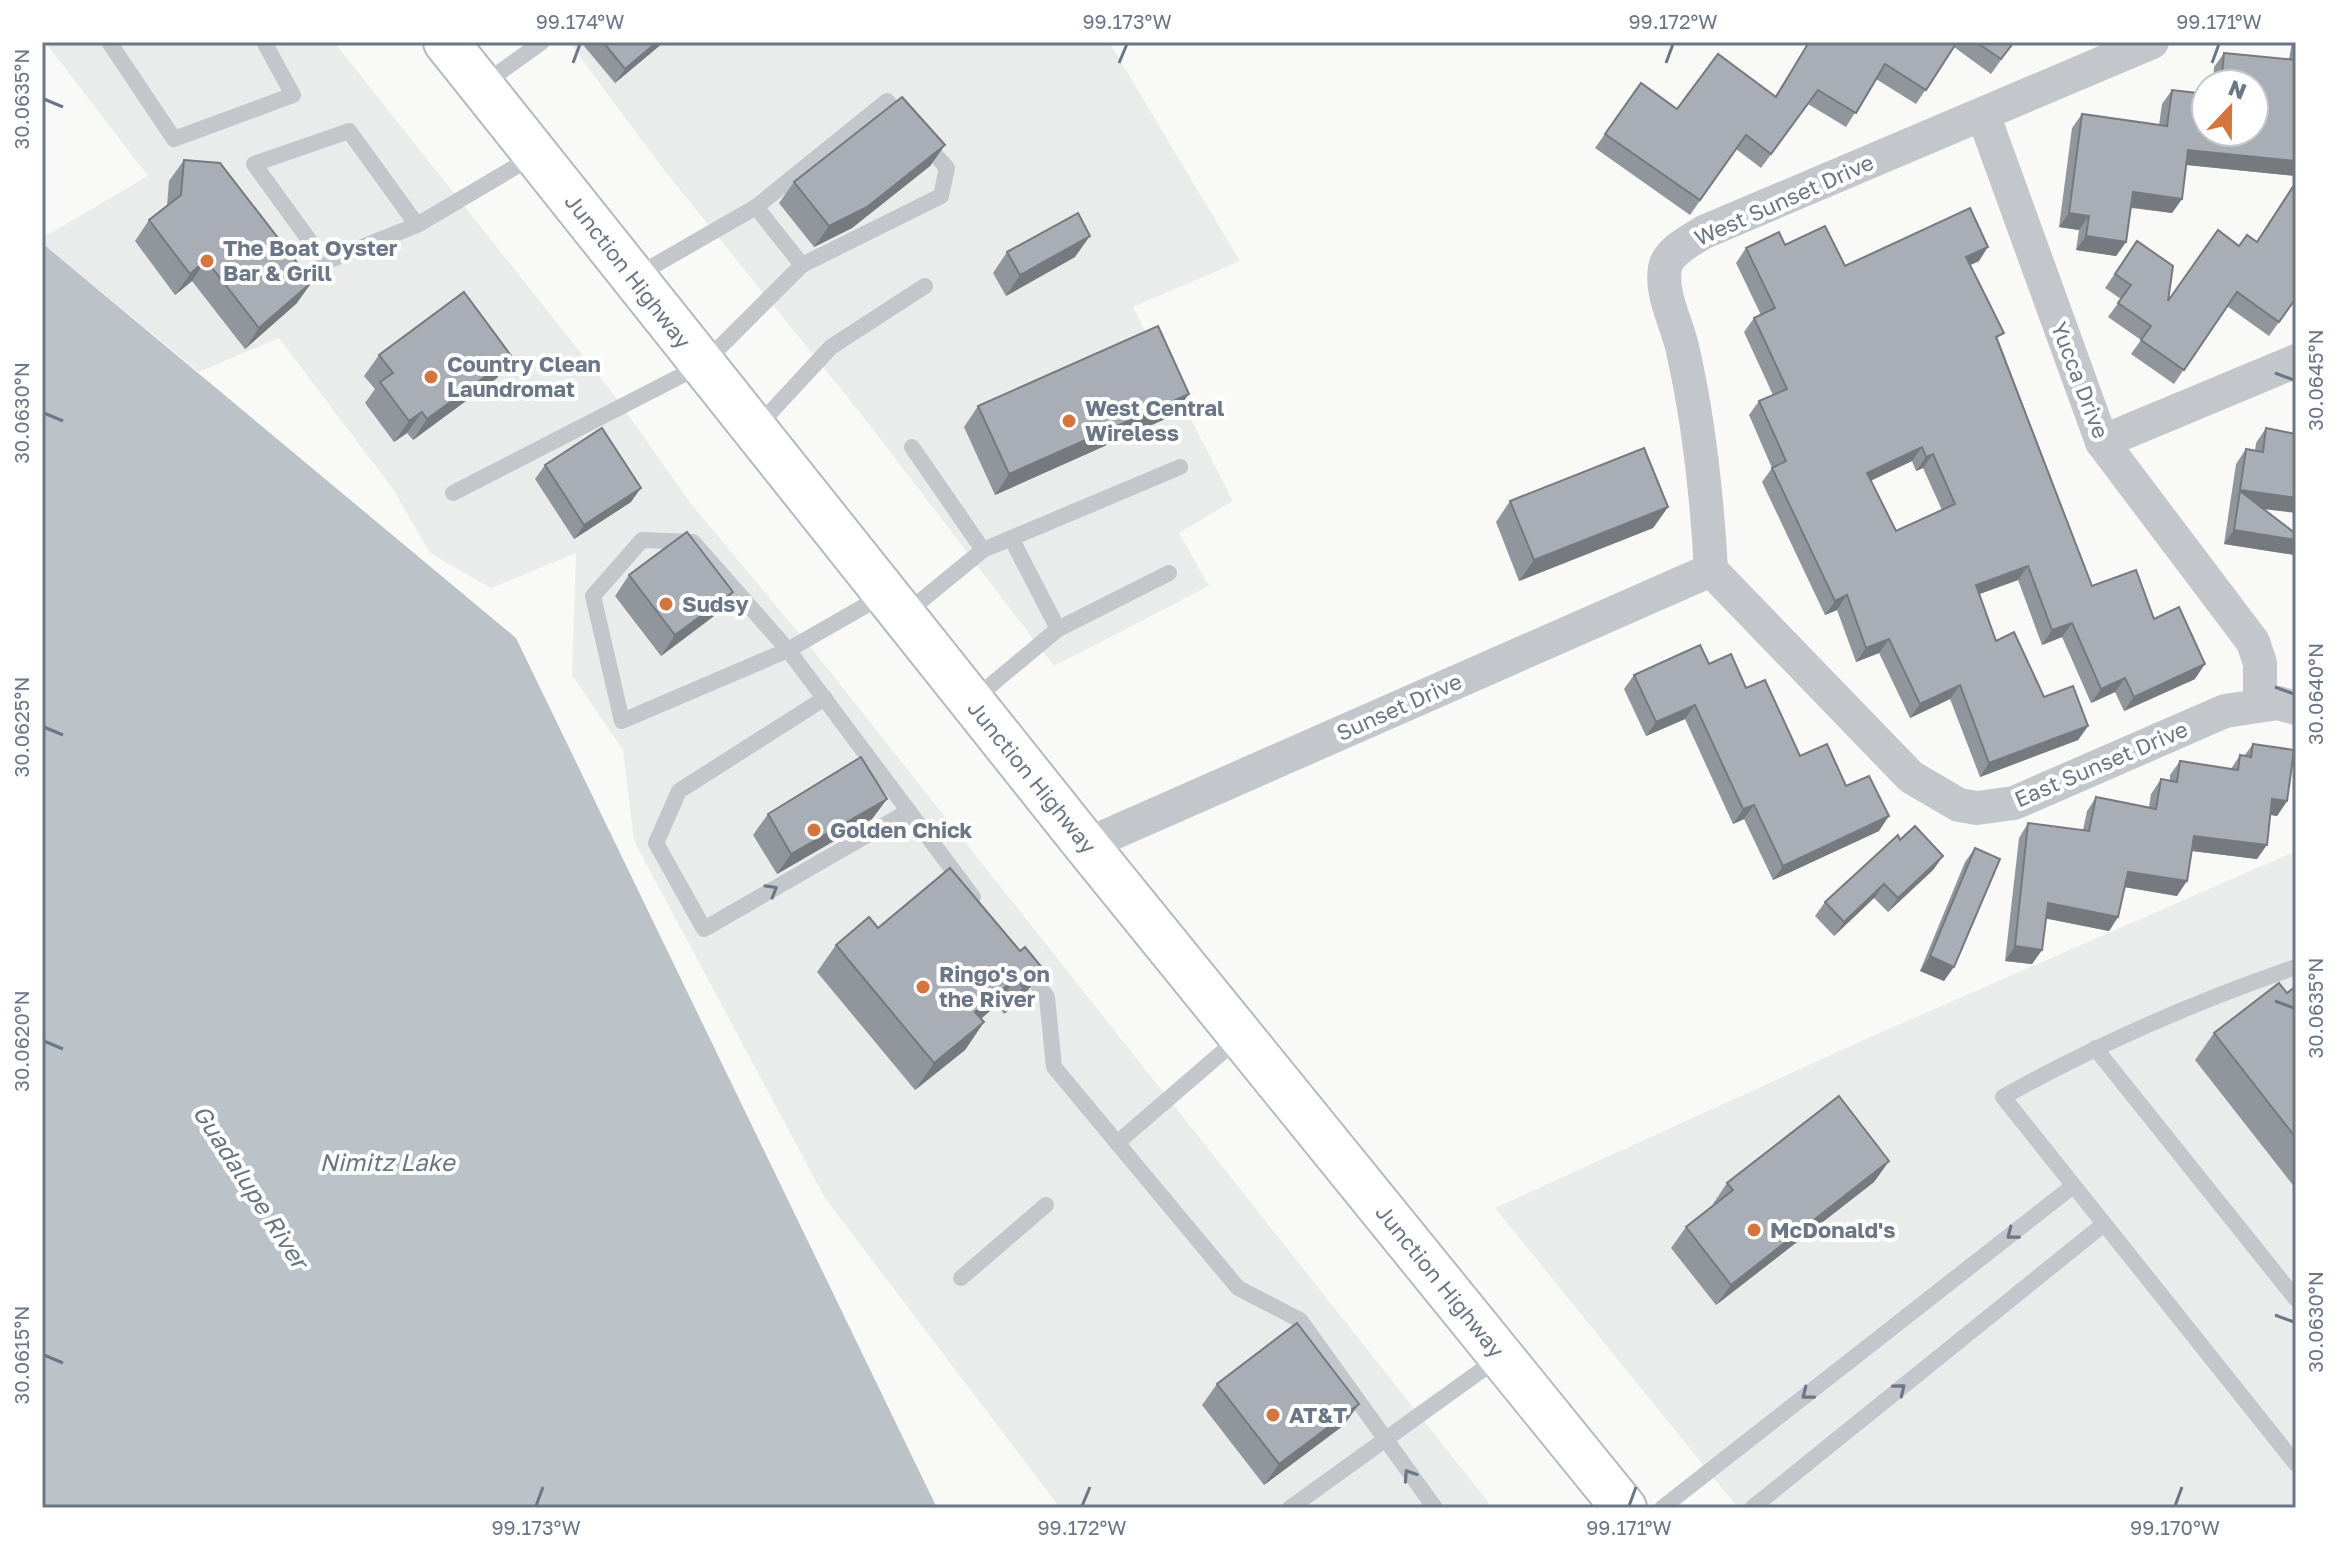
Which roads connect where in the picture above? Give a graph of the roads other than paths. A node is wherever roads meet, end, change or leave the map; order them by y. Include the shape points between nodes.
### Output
1 (109, 42) edge
2 (264, 42) edge
3 (446, 42) edge
4 (542, 42) edge
5 (2152, 42) edge
6 (480, 86) junction
7 (1983, 114) junction
8 (535, 155) junction
9 (756, 207) junction
10 (417, 225) junction
11 (802, 265) junction
12 (633, 278) junction
13 (925, 286) dead end
14 (2296, 361) edge
15 (702, 365) junction
16 (754, 430) junction
17 (2102, 442) junction
18 (912, 447) dead end
19 (1180, 467) dead end
20 (453, 493) dead end
21 (1011, 538) junction
22 (983, 550) junction
23 (1711, 570) junction
24 (1169, 573) dead end
25 (894, 605) junction
26 (1058, 629) junction
27 (788, 650) junction
28 (825, 698) junction
29 (971, 701) junction
30 (2260, 704) junction
31 (2296, 708) edge
32 (909, 811) junction
33 (1086, 845) junction
34 (982, 910) edge
35 (1010, 947) edge
36 (2296, 967) edge
37 (1241, 1036) junction
38 (2095, 1048) junction
39 (1117, 1143) junction
40 (2073, 1186) junction
41 (1046, 1205) dead end
42 (2104, 1224) junction
43 (961, 1278) dead end
44 (2296, 1299) edge
45 (1501, 1356) junction
46 (1386, 1440) junction
47 (2296, 1464) edge
48 (1290, 1508) edge
49 (1435, 1508) edge
50 (1624, 1508) edge
51 (1662, 1508) edge
52 (1752, 1508) edge

1 - 2 lane via 174,139 293,95
3 - 6 main road, Junction Highway
4 - 6 lane
5 - 7 street, West Sunset Drive
6 - 8 main road, Junction Highway
7 - 17 street, Yucca Drive
7 - 23 street, West Sunset Drive via 1704,232 1665,264 1664,282 1693,404
8 - 10 lane
8 - 12 main road, Junction Highway
9 - 11 lane
9 - 11 lane via 887,101 947,168 941,196
9 - 12 lane
10 - 10 lane via 349,131 254,164 325,262
11 - 15 lane
12 - 15 main road, Junction Highway
13 - 16 lane via 831,347
14 - 17 street
15 - 16 main road, Junction Highway
15 - 20 lane
16 - 25 main road, Junction Highway
17 - 30 street, Yucca Drive via 2253,642 2260,663
18 - 22 lane
19 - 21 lane
21 - 22 lane
21 - 26 lane
22 - 25 lane
23 - 30 street, East Sunset Drive via 1911,777 1959,805 2014,803 2225,711
23 - 33 street, Sunset Drive
24 - 26 lane
25 - 27 lane
25 - 29 main road, Junction Highway
26 - 29 lane
27 - 27 lane via 622,721 593,596 642,540 693,542
27 - 28 lane
28 - 32 lane
28 -> 32 lane via 679,791 656,843 704,929
29 - 33 main road, Junction Highway
30 - 31 street, East Sunset Drive
32 - 34 lane
33 - 37 main road, Junction Highway
35 - 39 lane via 1047,997 1054,1067
36 - 38 lane via 2233,988
37 - 39 lane
37 - 45 main road, Junction Highway
38 - 40 lane via 2003,1097
38 - 44 lane
39 - 46 lane via 1238,1288 1300,1320
40 - 42 lane
40 -> 51 lane
41 - 43 lane
42 - 47 lane
52 -> 42 lane
45 - 46 lane
45 - 50 main road, Junction Highway
46 - 48 lane
49 -> 46 lane

